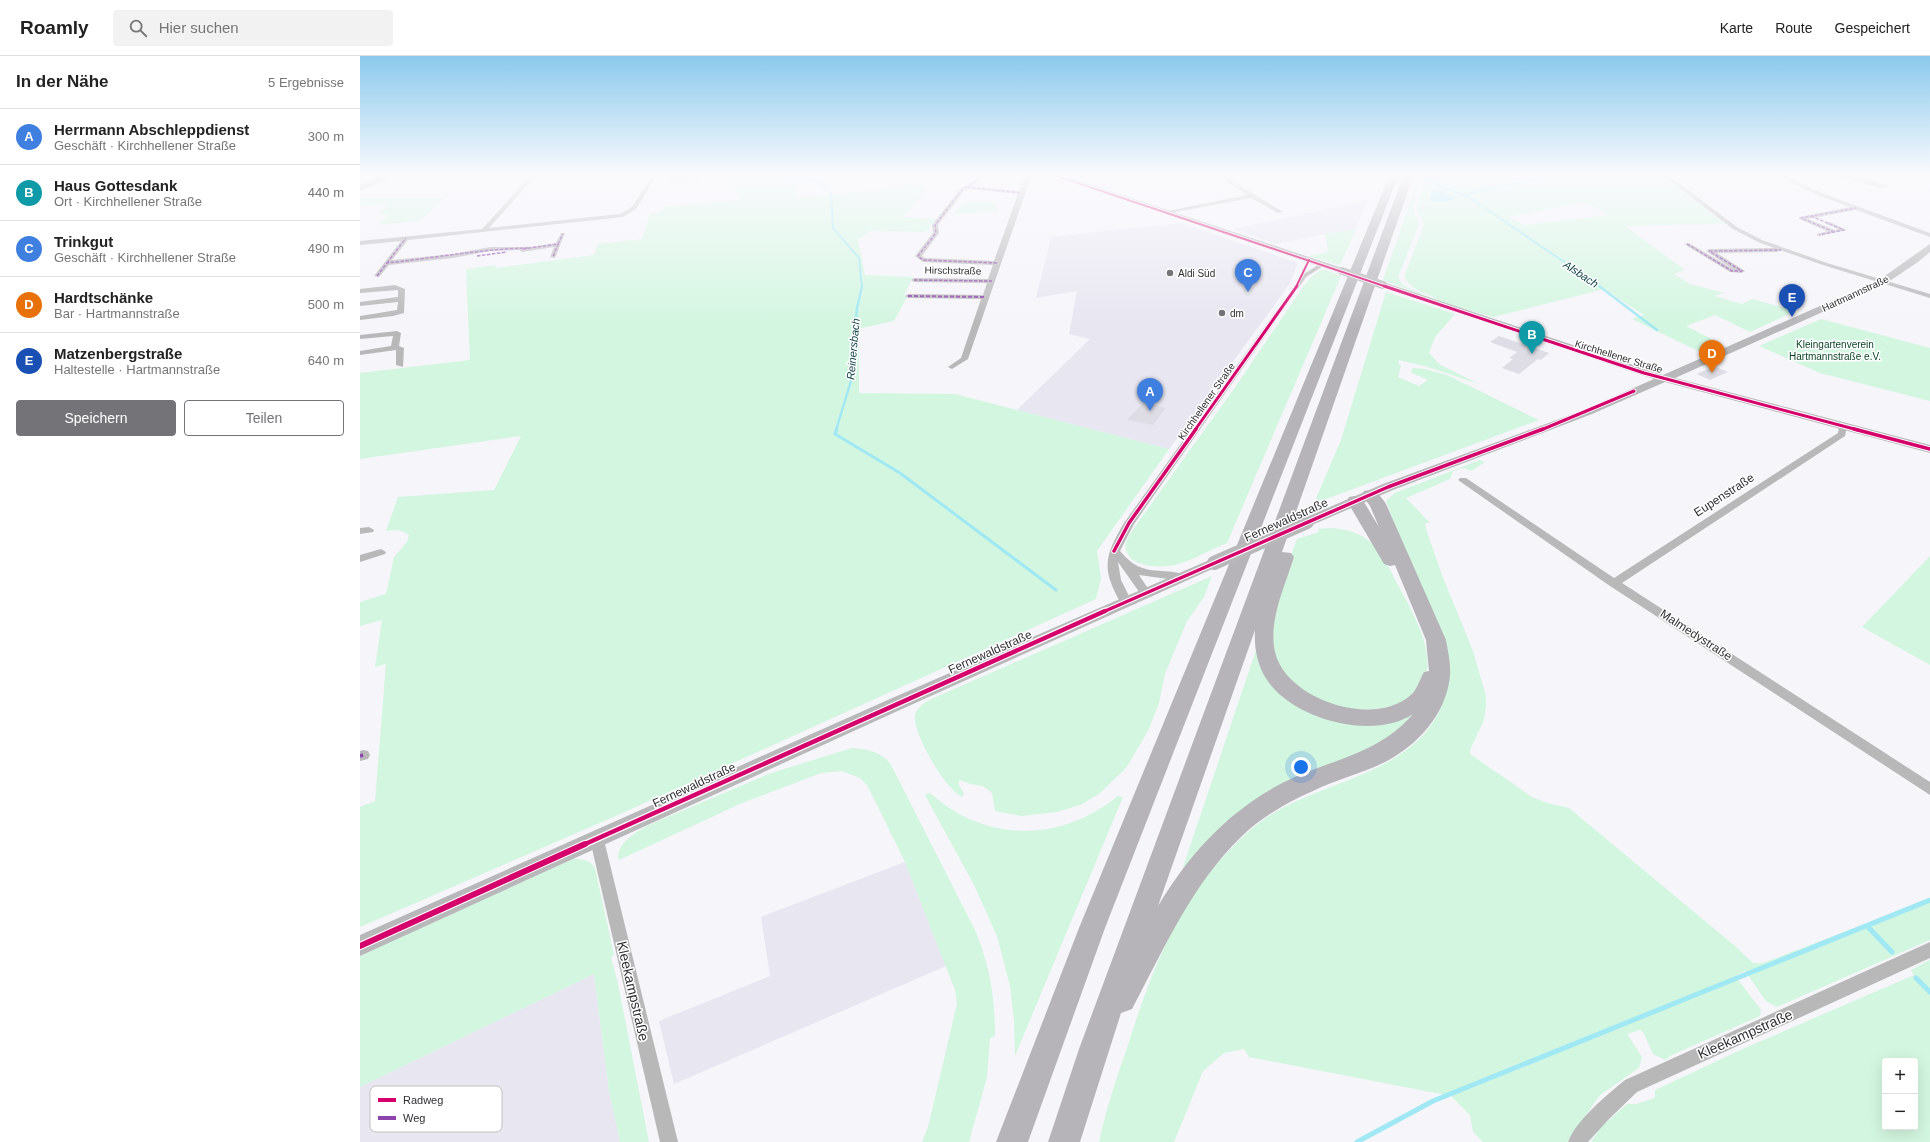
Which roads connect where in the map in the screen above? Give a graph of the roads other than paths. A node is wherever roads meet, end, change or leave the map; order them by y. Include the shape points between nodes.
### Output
1 (489, 225) edge
2 (536, 225) edge
3 (935, 225) edge
4 (1011, 225) edge
5 (1202, 225) edge
6 (1374, 225) edge
7 (1391, 225) edge
8 (1731, 225) edge
9 (1817, 225) edge
10 (1831, 225) edge
11 (1902, 225) edge
12 (484, 230) junction
13 (1834, 232) junction
14 (563, 234) dead end
15 (1819, 235) dead end
16 (1930, 235) edge
17 (406, 238) junction
18 (360, 243) edge
19 (558, 244) junction
20 (1687, 244) dead end
21 (1930, 247) edge
22 (1781, 250) junction
23 (1699, 251) junction
24 (1709, 251) junction
25 (553, 257) dead end
26 (1309, 260) junction
27 (387, 263) junction
28 (998, 263) junction
29 (1322, 264) junction
30 (377, 276) dead end
31 (1304, 276) junction
32 (914, 280) dead end
33 (992, 281) junction
34 (1882, 282) junction
35 (360, 291) edge
36 (908, 296) dead end
37 (1930, 296) edge
38 (986, 297) junction
39 (402, 299) junction
40 (360, 304) edge
41 (360, 318) edge
42 (360, 337) edge
43 (395, 348) junction
44 (360, 353) edge
45 (1613, 363) junction
46 (400, 365) dead end
47 (952, 367) dead end
48 (1664, 378) junction
49 (1634, 391) junction
50 (1843, 426) junction
51 (1930, 449) edge
52 (1463, 480) dead end
53 (1362, 498) junction
54 (1280, 535) junction
55 (1114, 551) junction
56 (381, 552) dead end
57 (360, 558) edge
58 (1128, 566) junction
59 (1183, 577) junction
60 (1614, 583) junction
61 (1146, 593) junction
62 (1126, 602) junction
63 (1930, 789) edge
64 (597, 840) junction
65 (360, 946) edge
66 (1930, 950) edge
67 (1094, 1049) junction
68 (669, 1142) edge
69 (1012, 1142) edge
70 (1064, 1142) edge
71 (1577, 1142) edge

1 - 12 street
2 - 12 street
3 - 28 street via 936,233 918,256 923,260
4 - 28 street, Hirschstraße
5 - 26 main road, Kirchhellener Straße
6 - 69 highway via 1092,928
7 - 54 highway
8 - 22 street
9 - 13 street
10 - 13 street via 1844,230
11 - 16 street
12 - 17 street
13 - 15 street
14 - 19 street
17 - 18 street
17 - 27 street
19 - 25 street
19 - 27 street via 490,255
20 - 23 street
21 - 34 main road, Hartmannstraße
22 - 24 street
22 - 34 street
23 - 24 street
23 - 24 street via 1732,271 1742,271
26 - 29 main road, Kirchhellener Straße
26 - 31 street, Kirchhellener Straße via 1304,268
27 - 30 street
28 - 33 street, Hirschstraße
29 - 31 street, Kirchhellener Straße
29 - 45 main road, Kirchhellener Straße, bridge
31 - 55 street, Kirchhellener Straße via 1129,523
32 - 33 street, Hirschstraße
33 - 38 street, Hirschstraße
34 - 37 street
34 - 48 main road, Hartmannstraße
35 - 39 street via 401,287
36 - 38 street
38 - 47 street, Hirschstraße via 964,359
39 - 40 street
39 - 41 street via 402,310 397,313
42 - 43 street via 396,334
43 - 44 street
43 - 46 street via 400,348
45 - 48 main road, Kirchhellener Straße
45 - 49 main road via 1630,375
48 - 49 main road, Fernewaldstraße
48 - 50 main road, Kirchhellener Straße
49 - 53 main road, Fernewaldstraße via 1556,424
50 - 51 main road, Kirchhellener Straße
50 - 60 street, Eupenstraße via 1842,434
52 - 60 street, Malmedystraße
53 - 54 highway via 1378,539 1429,642 1432,672 1429,685 1422,696 1406,709 1368,718 1338,715 1302,702 1276,678 1265,654 1264,636 1268,609 1288,549
53 - 59 main road, Fernewaldstraße, bridge
53 - 67 highway via 1378,504 1436,640 1441,678 1434,700 1417,725 1398,743 1368,759 1263,805 1212,850 1170,912
54 - 67 highway
55 - 58 street
55 - 62 street, Kirchhellener Straße via 1113,576
56 - 57 street
58 - 59 street via 1145,572
58 - 61 street
59 - 61 main road, Fernewaldstraße
60 - 63 street, Malmedystraße
61 - 62 main road, Fernewaldstraße
62 - 64 main road, Fernewaldstraße
64 - 65 main road, Fernewaldstraße
64 - 68 street, Kleekampstraße
66 - 71 street, Kleekampstraße via 1631,1086 1608,1106
67 - 70 highway

